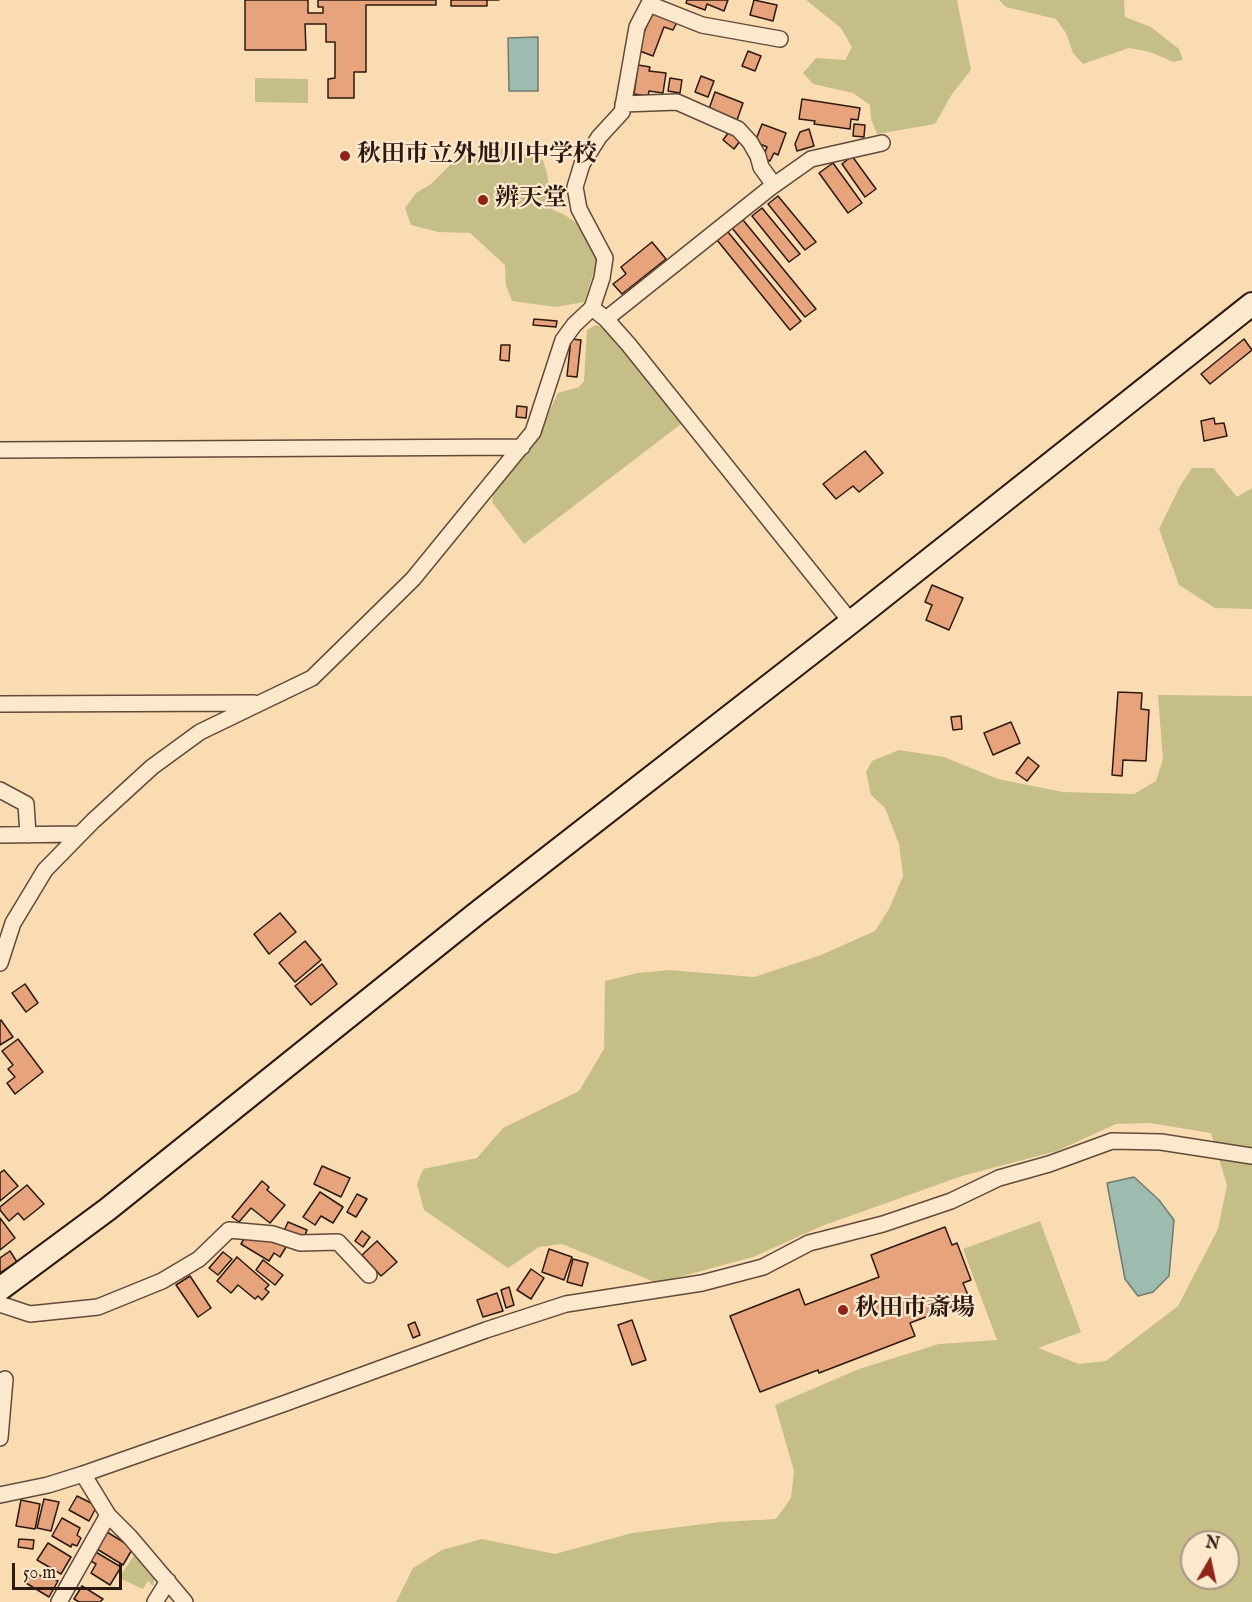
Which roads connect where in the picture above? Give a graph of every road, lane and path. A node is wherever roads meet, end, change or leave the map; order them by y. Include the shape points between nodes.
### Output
1 (650, 2) edge
2 (780, 39) dead end
3 (623, 104) junction
4 (882, 143) dead end
5 (774, 185) junction
6 (1252, 304) edge
7 (592, 308) junction
8 (606, 319) junction
9 (522, 447) junction
10 (0, 450) edge
11 (851, 622) junction
12 (257, 703) junction
13 (0, 704) edge
14 (0, 790) edge
15 (79, 834) junction
16 (28, 835) junction
17 (0, 836) edge
18 (1, 953) edge
19 (1252, 1156) edge
20 (369, 1275) dead end
21 (0, 1289) edge
22 (0, 1304) edge
23 (5, 1379) dead end
24 (0, 1438) edge
25 (83, 1474) junction
26 (0, 1495) edge
27 (108, 1515) junction
28 (168, 1581) junction
29 (59, 1602) edge
30 (155, 1602) edge
31 (185, 1602) edge

1 - 2 street via 702,25
1 - 3 street via 637,27
3 - 5 street via 677,102 738,129 750,142
3 - 7 street via 622,112 582,164 575,187 579,209 605,258
4 - 5 street via 811,159
5 - 8 street
6 - 11 street
7 - 8 street
7 - 9 street via 563,340 533,432
8 - 11 street
9 - 10 street
9 - 12 street via 413,579 312,678
11 - 21 street via 476,914 108,1209
12 - 13 street
12 - 15 street via 200,732 152,767
14 - 16 street via 26,804
15 - 16 street
15 - 18 street via 45,870
16 - 17 street
19 - 25 street via 1161,1142 1112,1141 999,1178 951,1202 809,1243 763,1267 702,1283 566,1304
20 - 22 street via 338,1242 300,1244 273,1234 229,1230 199,1259 162,1281 98,1307 30,1314
23 - 24 street
25 - 26 street
25 - 27 street
27 - 28 street
27 - 29 street
28 - 30 street
28 - 31 street

